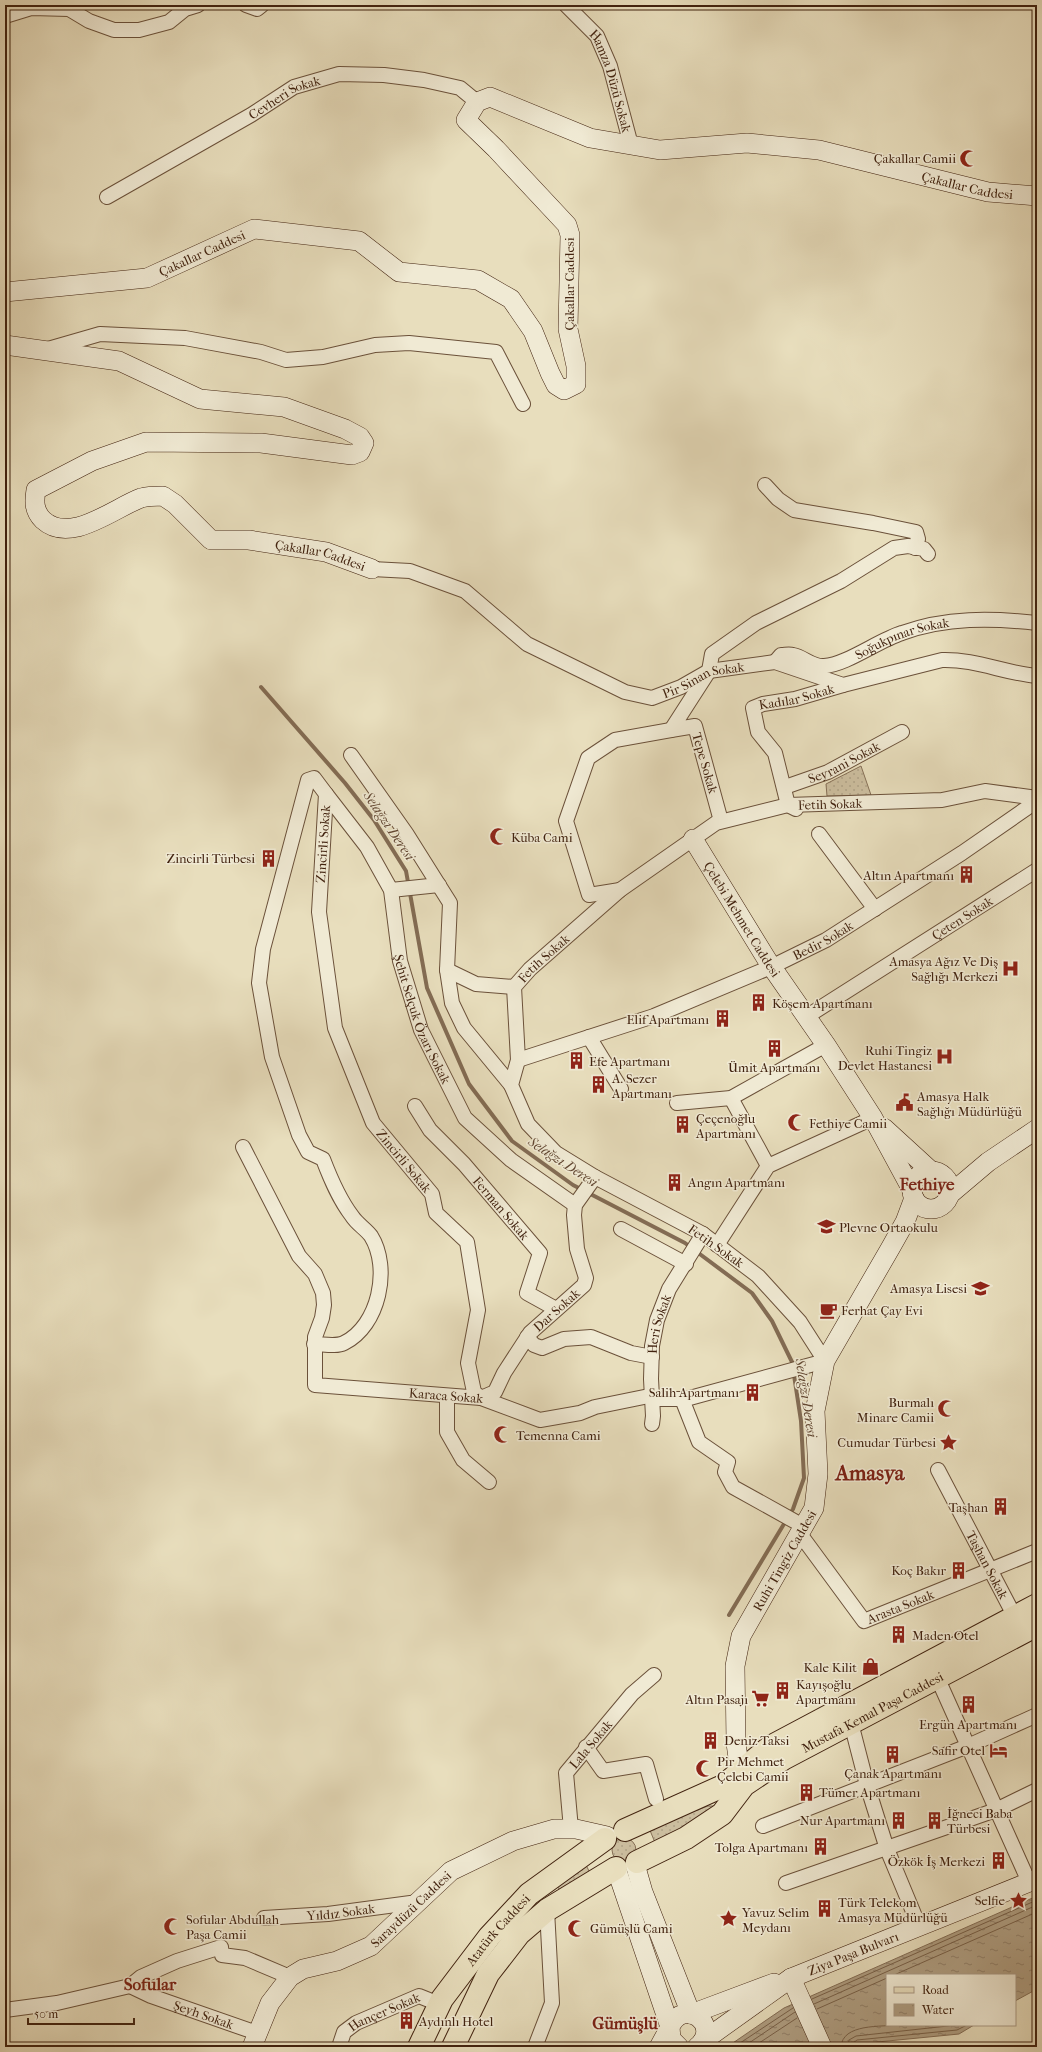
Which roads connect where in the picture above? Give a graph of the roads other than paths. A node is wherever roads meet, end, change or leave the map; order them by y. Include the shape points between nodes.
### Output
1 (198, 5) edge
2 (246, 5) edge
3 (262, 5) edge
4 (566, 5) edge
5 (5, 16) edge
6 (477, 102) junction
7 (630, 145) junction
8 (1037, 196) edge
9 (108, 197) dead end
10 (5, 292) edge
11 (5, 344) edge
12 (44, 350) junction
13 (523, 404) dead end
14 (765, 485) dead end
15 (915, 548) junction
16 (928, 554) dead end
17 (372, 569) joint
18 (1037, 623) edge
19 (775, 662) junction
20 (709, 671) junction
21 (1037, 676) edge
22 (843, 685) junction
23 (671, 730) junction
24 (902, 732) dead end
25 (351, 755) dead end
26 (785, 787) junction
27 (326, 794) junction
28 (1037, 800) edge
29 (788, 805) junction
30 (804, 812) dead end
31 (721, 821) junction
32 (819, 834) dead end
33 (692, 839) junction
34 (1037, 870) edge
35 (439, 885) junction
36 (391, 890) junction
37 (620, 890) junction
38 (875, 909) junction
39 (771, 966) junction
40 (448, 970) junction
41 (514, 987) junction
42 (806, 1017) junction
43 (589, 1037) junction
44 (826, 1045) junction
45 (518, 1060) junction
46 (511, 1084) junction
47 (621, 1089) dead end
48 (731, 1098) junction
49 (677, 1103) dead end
50 (415, 1106) dead end
51 (873, 1118) junction
52 (1037, 1129) edge
53 (243, 1147) dead end
54 (988, 1162) junction
55 (768, 1166) junction
56 (936, 1172) junction
57 (594, 1179) junction
58 (949, 1195) junction
59 (918, 1199) junction
60 (577, 1202) junction
61 (621, 1229) dead end
62 (701, 1237) junction
63 (717, 1245) junction
64 (687, 1262) junction
65 (556, 1309) junction
66 (527, 1337) junction
67 (314, 1344) junction
68 (652, 1358) junction
69 (825, 1360) junction
70 (447, 1396) junction
71 (481, 1398) junction
72 (653, 1399) junction
73 (682, 1399) junction
74 (652, 1424) dead end
75 (938, 1470) dead end
76 (489, 1482) dead end
77 (796, 1524) junction
78 (1037, 1551) edge
79 (990, 1571) junction
80 (1037, 1605) edge
81 (1015, 1617) junction
82 (1037, 1626) edge
83 (654, 1675) dead end
84 (937, 1678) junction
85 (1037, 1715) edge
86 (850, 1723) junction
87 (968, 1746) junction
88 (586, 1747) junction
89 (740, 1773) junction
90 (867, 1785) junction
91 (1037, 1790) edge
92 (656, 1799) dead end
93 (996, 1810) junction
94 (763, 1826) dead end
95 (571, 1829) junction
96 (612, 1835) junction
97 (887, 1850) junction
98 (629, 1865) junction
99 (1033, 1880) edge
100 (786, 1884) dead end
101 (418, 1902) junction
102 (547, 1910) junction
103 (264, 1918) dead end
104 (919, 1926) junction
105 (290, 1977) junction
106 (791, 1978) junction
107 (130, 1986) junction
108 (439, 2004) junction
109 (5, 2010) edge
110 (691, 2014) junction
111 (670, 2027) junction
112 (254, 2040) edge
113 (700, 2044) edge
114 (339, 2047) edge
115 (419, 2047) edge
116 (453, 2047) edge
117 (535, 2047) edge
118 (659, 2047) edge
119 (679, 2047) edge
120 (822, 2047) edge

1 - 5 street via 185,9 169,22 139,30 114,30 89,21 69,9 31,8
2 - 3 street via 257,9
4 - 7 street, Hamza Düzü Sokak via 597,36 610,66
6 - 7 street, Çakallar Caddesi via 490,97 590,138
6 - 9 street, Cevheri Sokak via 460,88 424,80 384,75 339,74 294,87 251,115
6 - 10 street, Çakallar Caddesi via 466,120 567,225 570,235 568,329 576,366 576,384 564,390 556,384 533,331 511,299 478,280 400,272 360,241 254,229 147,278
7 - 8 street, Çakallar Caddesi via 660,150 748,144 819,150 988,192
11 - 12 street, Çakallar Caddesi
12 - 13 street via 100,334 186,338 261,352 286,360 323,357 375,345 409,344 496,352
12 - 17 street, Çakallar Caddesi via 119,361 200,399 284,407 345,428 360,437 364,443 360,452 352,455 260,443 146,442 92,462 36,490 34,503 39,516 50,526 72,529 142,498 162,496 175,504 211,540 249,540 326,552
14 - 15 street via 778,499 794,510 916,532 918,539
15 - 16 street via 924,549
15 - 20 street, Tepe Sokak via 894,548 841,581 756,623 712,654
17 - 20 street, Pir Sinan Sokak via 410,571 465,591 527,644 625,692 652,698 681,687
18 - 19 street, Soğukpınar Sokak via 1004,620 955,621 902,632 840,662 823,666 794,655 781,655
19 - 20 street, Pir Sinan Sokak
19 - 22 street, Pir Sinan Sokak
20 - 23 street, Tepe Sokak
21 - 22 street via 1015,674 957,659 942,660
22 - 26 street, Kadılar Sokak via 753,708 758,732 775,754
23 - 31 street, Tepe Sokak via 695,726
23 - 37 street via 615,740 588,758 566,821 589,895
24 - 26 street, Seyrani Sokak via 828,772
25 - 35 street
26 - 29 street, Kadılar Sokak
27 - 36 street, Şehit Selçuk Özarı Sokak via 367,846
27 - 67 street, Zincirli Sokak via 314,778 308,780 263,949 259,983 272,1057 299,1135 308,1152 323,1159 334,1187 352,1218 371,1236 379,1258 380,1292 370,1320 344,1344
27 - 71 street, Zincirli Sokak via 318,912 335,1028 373,1122 432,1194 436,1213 467,1242 478,1310 468,1363 474,1392
28 - 29 street, Fetih Sokak via 985,791 942,800
28 - 38 street, Bedir Sokak via 962,853
29 - 30 street
29 - 31 street, Fetih Sokak
31 - 33 street, Fetih Sokak
32 - 38 street
33 - 37 street, Fetih Sokak
33 - 39 street, Çelebi Mehmet Caddesi
34 - 42 street, Çeten Sokak
35 - 36 street
35 - 40 street via 450,903
36 - 60 street, Şehit Selçuk Özarı Sokak via 400,960 422,1030 465,1118 511,1160
37 - 41 street, Fetih Sokak via 530,969
38 - 39 street, Bedir Sokak via 826,940
39 - 42 street, Çelebi Mehmet Caddesi
39 - 43 street, Bedir Sokak via 654,1016
40 - 41 street via 476,984
40 - 46 street via 452,1003 464,1028
41 - 45 street, Fetih Sokak
42 - 44 street, Çelebi Mehmet Caddesi
43 - 45 street, Bedir Sokak
43 - 47 street
44 - 48 street
44 - 51 street, Çelebi Mehmet Caddesi
45 - 46 street, Fetih Sokak
46 - 57 street, Fetih Sokak via 528,1124 556,1152
48 - 49 street
48 - 55 street
50 - 65 street, Ferman Sokak via 430,1130 464,1164 540,1253 527,1293
51 - 55 street
51 - 56 street, Çelebi Mehmet Caddesi
51 - 59 street, Çelebi Mehmet Caddesi
52 - 54 street
53 - 67 street, Karaca Sokak via 299,1256 315,1274 323,1293 324,1304
54 - 56 street via 964,1170
54 - 58 street
55 - 63 street
56 - 58 street via 947,1179 950,1185
56 - 59 street via 919,1175 915,1180
57 - 60 street
57 - 62 street, Fetih Sokak
58 - 59 street via 940,1207
59 - 69 street, Ruhi Tingiz Caddesi via 875,1278
60 - 65 street, Dar Sokak via 576,1249 586,1278 584,1285
61 - 64 street
62 - 63 street, Fetih Sokak
62 - 64 street, Heri Sokak
63 - 69 street, Fetih Sokak via 758,1276 800,1322
64 - 68 street, Heri Sokak via 670,1289 657,1320
65 - 66 street, Dar Sokak
66 - 68 street via 534,1345 542,1348 564,1339 591,1337 631,1353
66 - 71 street, Dar Sokak via 495,1392
67 - 70 street, Karaca Sokak via 315,1385
68 - 72 street, Heri Sokak
69 - 73 street, Karaca Sokak
69 - 77 street, Ruhi Tingiz Caddesi via 815,1411 818,1474 814,1508
70 - 71 street, Karaca Sokak
70 - 76 street via 448,1432 463,1460
71 - 72 street, Karaca Sokak via 540,1420 649,1396
72 - 73 street, Karaca Sokak
72 - 74 street, Heri Sokak
73 - 77 street via 699,1442 728,1462 725,1472 733,1487
75 - 79 street, Taşhan Sokak
77 - 79 street, Arasta Sokak via 864,1621
77 - 89 street, Ruhi Tingiz Caddesi via 741,1636 734,1666 736,1743
78 - 79 street, Arasta Sokak
79 - 81 street, Taşhan Sokak
80 - 81 main road, Mustafa Kemal Paşa Caddesi
81 - 89 main road, Mustafa Kemal Paşa Caddesi via 770,1747
82 - 84 main road, Mustafa Kemal Paşa Caddesi
83 - 88 street, Lala Sokak via 632,1694
84 - 86 main road, Mustafa Kemal Paşa Caddesi
84 - 87 street
85 - 87 street
86 - 90 street
86 - 98 main road, Mustafa Kemal Paşa Caddesi via 783,1758 744,1785 722,1814 686,1838
87 - 90 street
87 - 93 street
88 - 92 street via 603,1771 646,1764
88 - 95 street, Lala Sokak via 566,1773
89 - 96 main road, Mustafa Kemal Paşa Caddesi via 723,1786
90 - 94 street
90 - 97 street
91 - 93 street
93 - 97 street
93 - 99 street
95 - 96 street, Saraydüzü Caddesi
95 - 101 street, Saraydüzü Caddesi via 554,1829 512,1842 451,1871
96 - 98 main road via 602,1852 604,1858 608,1864
96 - 98 main road via 634,1834 641,1844 640,1857
96 - 108 main road, Atatürk Caddesi via 529,1894 489,1937
97 - 100 street
97 - 104 street
98 - 102 main road, Atatürk Caddesi
98 - 110 street via 643,1892
98 - 111 street
99 - 104 street, Ziya Paşa Bulvarı
101 - 103 street, Yıldız Sokak via 328,1914
101 - 105 street, Saraydüzü Caddesi via 371,1946 337,1961 303,1969
102 - 116 main road, Atatürk Caddesi via 519,1934 488,1974
102 - 117 street via 552,2003
104 - 106 street, Ziya Paşa Bulvarı
105 - 107 street via 245,1958 222,1955 221,1947 177,1961 141,1977
105 - 112 street, Saraydüzü Caddesi via 270,2003
106 - 110 street
106 - 113 street, Ziya Paşa Bulvarı
106 - 120 street
107 - 109 street via 57,2003
107 - 112 street, Şeyh Sokak
108 - 114 street, Hançer Sokak via 418,1996 356,2023 344,2032
108 - 115 main road, Atatürk Caddesi
110 - 111 street via 677,2017
110 - 113 street via 703,2022 706,2033
111 - 118 street
111 - 119 street via 671,2039

